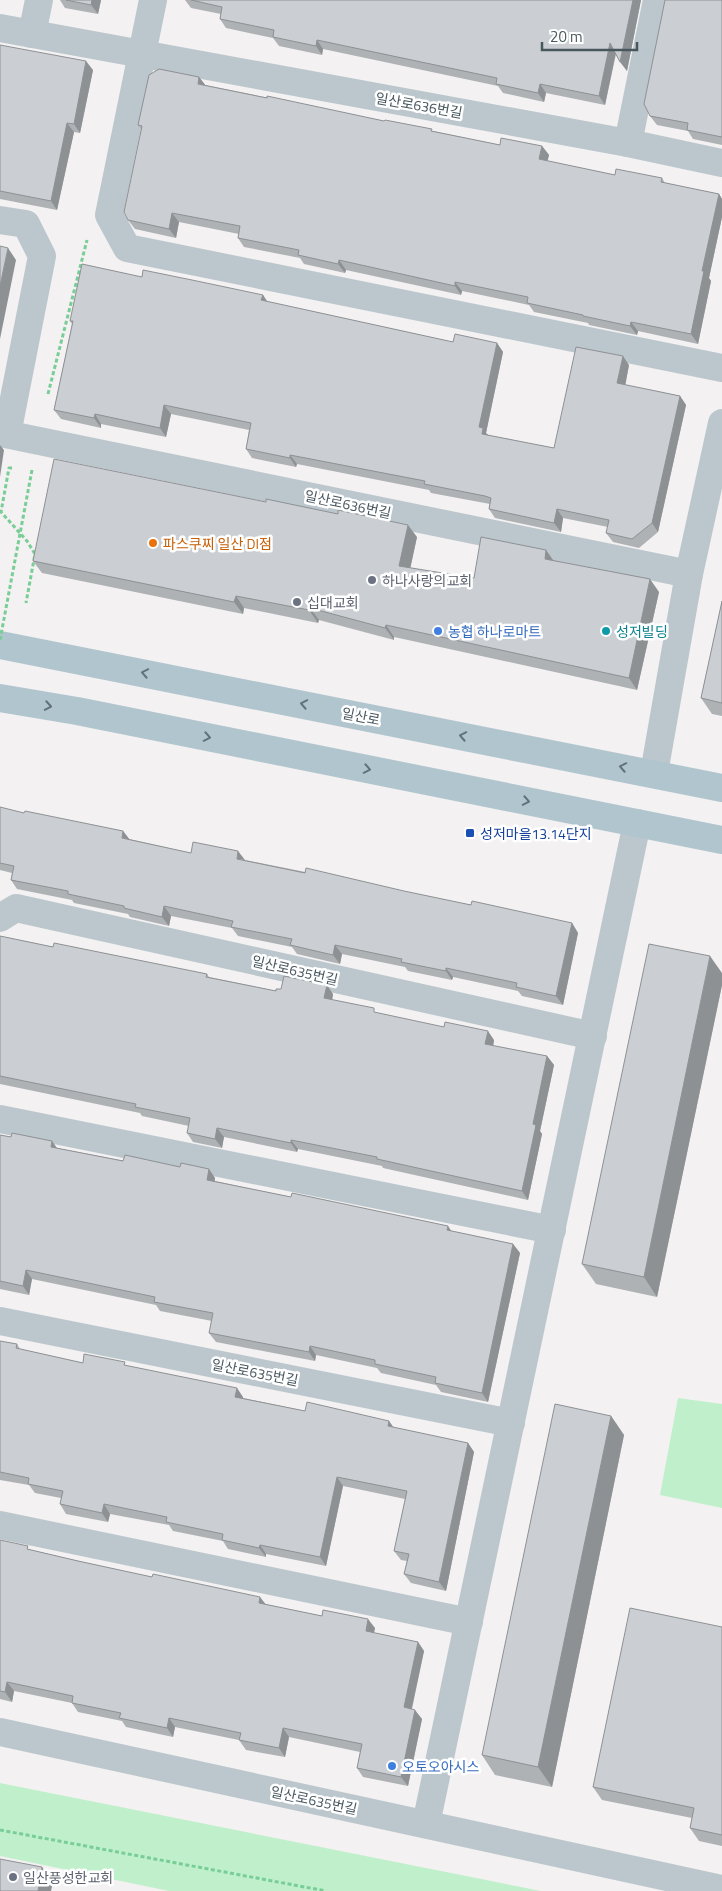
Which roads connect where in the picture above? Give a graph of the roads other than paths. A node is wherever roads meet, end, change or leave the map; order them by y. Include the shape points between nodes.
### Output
1 (39, 0) edge
2 (153, 0) edge
3 (657, 0) edge
4 (0, 28) edge
5 (32, 34) junction
6 (129, 52) junction
7 (628, 142) junction
8 (722, 163) edge
9 (13, 222) edge
10 (722, 368) edge
11 (722, 423) edge
12 (3, 433) edge
13 (689, 574) junction
14 (0, 645) edge
15 (0, 698) edge
16 (654, 773) junction
17 (722, 788) edge
18 (637, 823) junction
19 (722, 840) edge
20 (0, 918) edge
21 (592, 1036) junction
22 (0, 1119) edge
23 (552, 1230) junction
24 (0, 1320) edge
25 (511, 1423) junction
26 (0, 1525) edge
27 (469, 1622) junction
28 (0, 1732) edge
29 (426, 1824) junction
30 (722, 1890) edge

1 - 5 street
2 - 6 street
3 - 7 street
4 - 5 street, 일산로636번길
5 - 6 street, 일산로636번길
6 - 7 street, 일산로636번길
6 - 10 street via 109,215 127,248
7 - 8 street, 일산로636번길
9 - 12 street via 42,256
11 - 13 street
12 - 13 street, 일산로636번길
13 - 16 street
16 -> 14 main road, 일산로
15 -> 18 main road
16 - 17 main road, 일산로
18 - 19 main road
18 - 21 street
20 - 21 street, 일산로635번길 via 16,908
21 - 23 street
22 - 23 street
23 - 25 street
24 - 25 street, 일산로635번길
25 - 27 street
26 - 27 street
27 - 29 street
28 - 29 street, 일산로635번길
29 - 30 street, 일산로635번길

